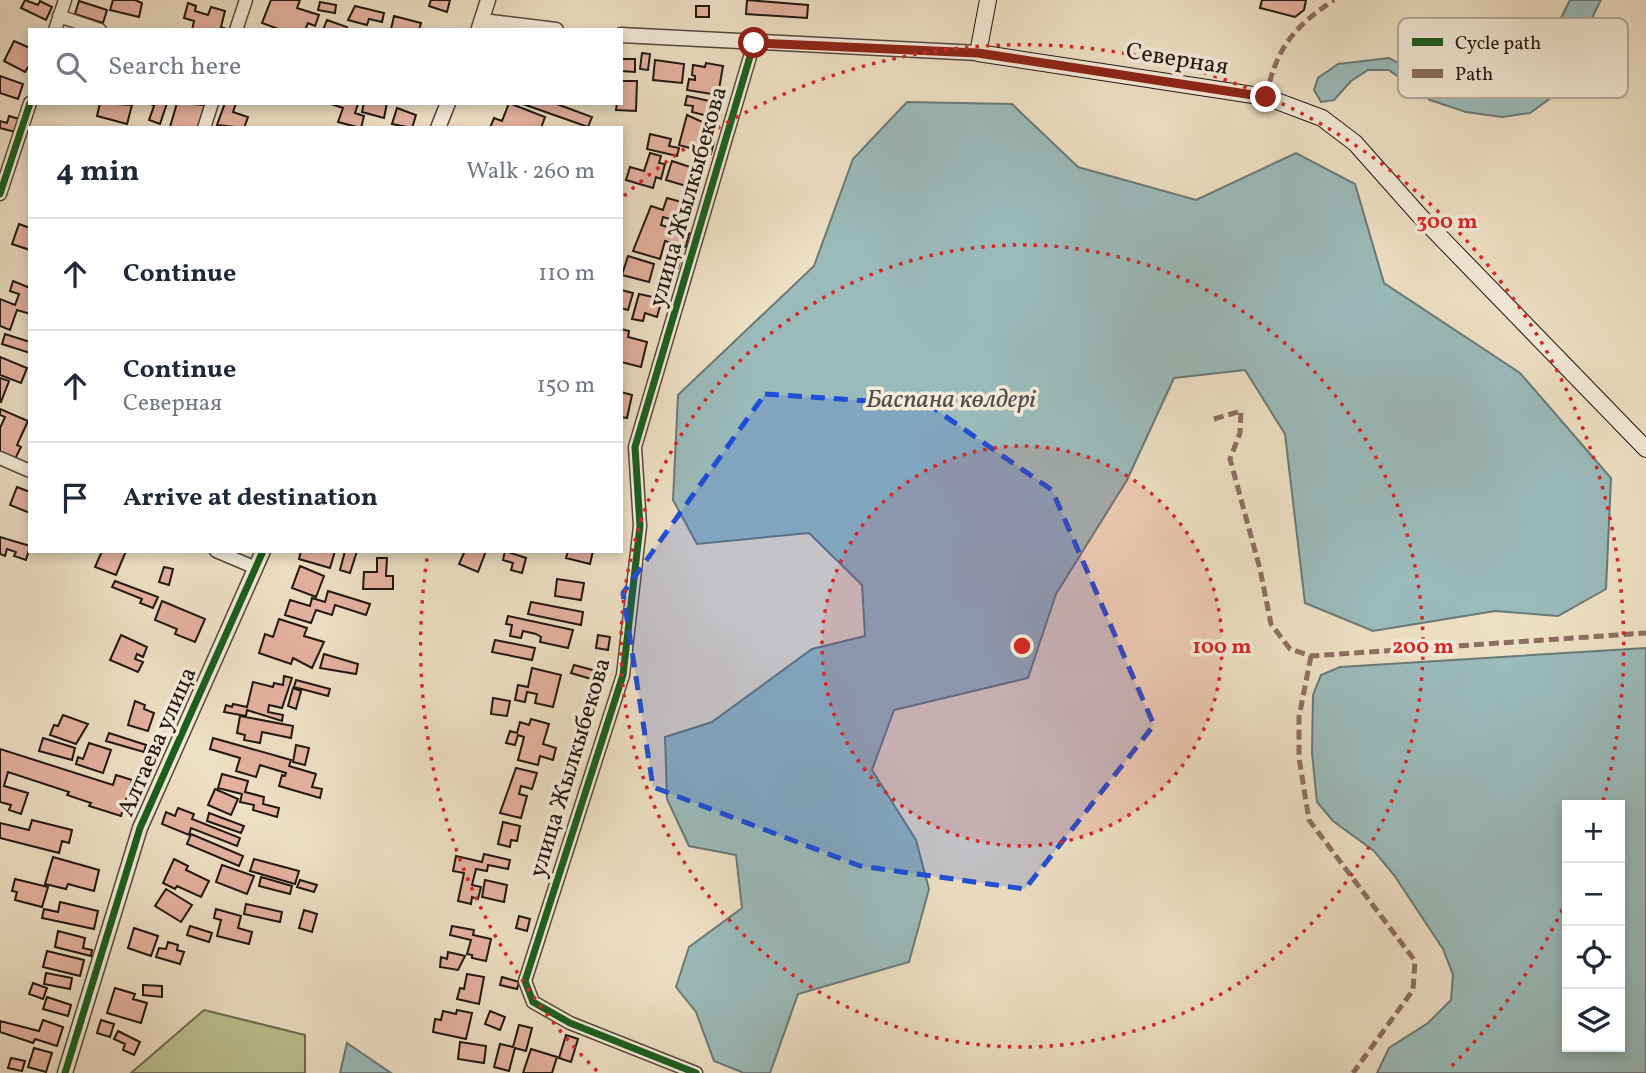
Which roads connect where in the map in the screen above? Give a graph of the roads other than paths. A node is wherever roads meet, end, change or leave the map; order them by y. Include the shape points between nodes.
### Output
1 (65, 0) edge
2 (246, 0) edge
3 (488, 0) edge
4 (988, 0) edge
5 (59, 16) junction
6 (480, 26) edge
7 (56, 28) edge
8 (94, 28) edge
9 (237, 28) edge
10 (518, 28) edge
11 (623, 35) edge
12 (754, 43) junction
13 (978, 53) junction
14 (29, 105) edge
15 (211, 105) edge
16 (447, 105) edge
17 (205, 126) edge
18 (439, 126) edge
19 (0, 194) edge
20 (1646, 449) edge
21 (0, 458) edge
22 (28, 470) edge
23 (221, 553) edge
24 (262, 553) edge
25 (256, 568) junction
26 (65, 1073) edge
27 (696, 1073) edge

1 - 5 street
2 - 9 street
3 - 6 street
4 - 13 main road
5 - 7 street
5 - 8 street
6 - 10 street
11 - 12 street
12 - 13 street
12 - 27 street, улица Жылкыбекова via 635,447 640,526 623,675 525,981 533,1002 570,1023
13 - 20 main road, Северная via 1266,97 1322,118 1355,143
14 - 19 street
15 - 17 street
16 - 18 street
21 - 22 street
23 - 25 street
24 - 25 street, Алтаева улица
25 - 26 street, Алтаева улица via 140,828

